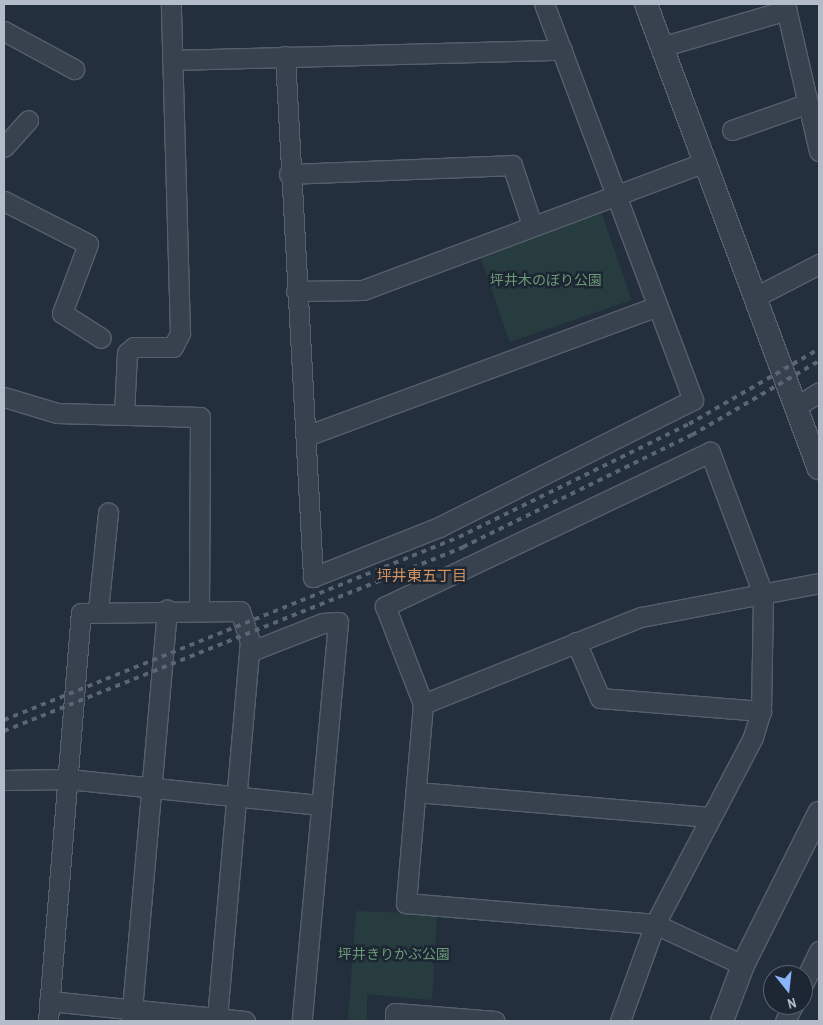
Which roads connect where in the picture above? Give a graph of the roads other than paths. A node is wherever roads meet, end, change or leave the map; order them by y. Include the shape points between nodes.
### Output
1 (171, 4) edge
2 (544, 4) edge
3 (646, 4) edge
4 (786, 7) edge
5 (4, 30) edge
6 (661, 47) junction
7 (562, 50) junction
8 (285, 56) junction
9 (172, 60) junction
10 (74, 69) dead end
11 (806, 104) junction
12 (28, 120) dead end
13 (732, 130) dead end
14 (4, 147) edge
15 (819, 151) edge
16 (705, 162) junction
17 (289, 174) junction
18 (617, 194) junction
19 (4, 201) edge
20 (532, 225) junction
21 (819, 264) edge
22 (296, 291) junction
23 (757, 296) junction
24 (654, 307) junction
25 (100, 338) dead end
26 (819, 392) edge
27 (4, 397) edge
28 (797, 406) junction
29 (124, 414) junction
30 (306, 436) junction
31 (819, 468) edge
32 (108, 514) dead end
33 (819, 583) edge
34 (763, 594) junction
35 (98, 610) junction
36 (167, 610) junction
37 (199, 610) junction
38 (576, 642) junction
39 (249, 652) junction
40 (423, 704) junction
41 (761, 711) junction
42 (68, 779) junction
43 (4, 780) edge
44 (152, 787) junction
45 (417, 792) junction
46 (237, 796) junction
47 (321, 805) junction
48 (819, 813) edge
49 (710, 817) junction
50 (655, 924) junction
51 (819, 951) edge
52 (743, 964) junction
53 (812, 965) edge
54 (50, 1000) junction
55 (132, 1015) edge
56 (217, 1020) edge
57 (48, 1021) edge
58 (245, 1021) edge
59 (302, 1021) edge
60 (395, 1021) edge
61 (495, 1021) edge
62 (620, 1021) edge
63 (722, 1021) edge

1 - 9 street
2 - 7 street
3 - 6 street
4 - 6 street
4 - 11 street
5 - 10 street
6 - 16 street
7 - 8 street
7 - 18 street
8 - 9 street
8 - 17 street
9 - 29 street via 180,334 173,347 134,347 127,353
11 - 13 street
11 - 15 street
12 - 14 street
16 - 18 street
16 - 23 street
17 - 20 street via 512,165
17 - 22 street
18 - 20 street
18 - 24 street
19 - 25 street via 88,244 62,313
20 - 22 street via 363,290
21 - 23 street
22 - 30 street
23 - 28 street
24 - 30 street
24 - 30 street via 693,400 440,527 313,577
26 - 28 street
27 - 29 street via 57,413
28 - 31 street
29 - 37 street via 200,417
32 - 35 street
33 - 34 street
34 - 38 street via 641,617
34 - 40 street via 710,452 385,606
34 - 41 street
35 - 36 street
35 - 42 street via 81,614
36 - 37 street
36 - 44 street
37 - 39 street via 240,611
38 - 40 street
38 - 41 street via 600,698
39 - 46 street
39 - 47 street via 322,623 338,622
40 - 45 street
41 - 49 street via 753,737
42 - 43 street
42 - 44 street
42 - 54 street
44 - 46 street
44 - 55 street
45 - 49 street
45 - 50 street via 406,903
46 - 47 street
46 - 56 street
47 - 59 street
48 - 52 street
49 - 50 street
50 - 52 street
50 - 62 street
51 - 53 street
52 - 63 street
54 - 55 street
54 - 57 street
55 - 56 street
56 - 58 street
60 - 61 street via 395,1013

